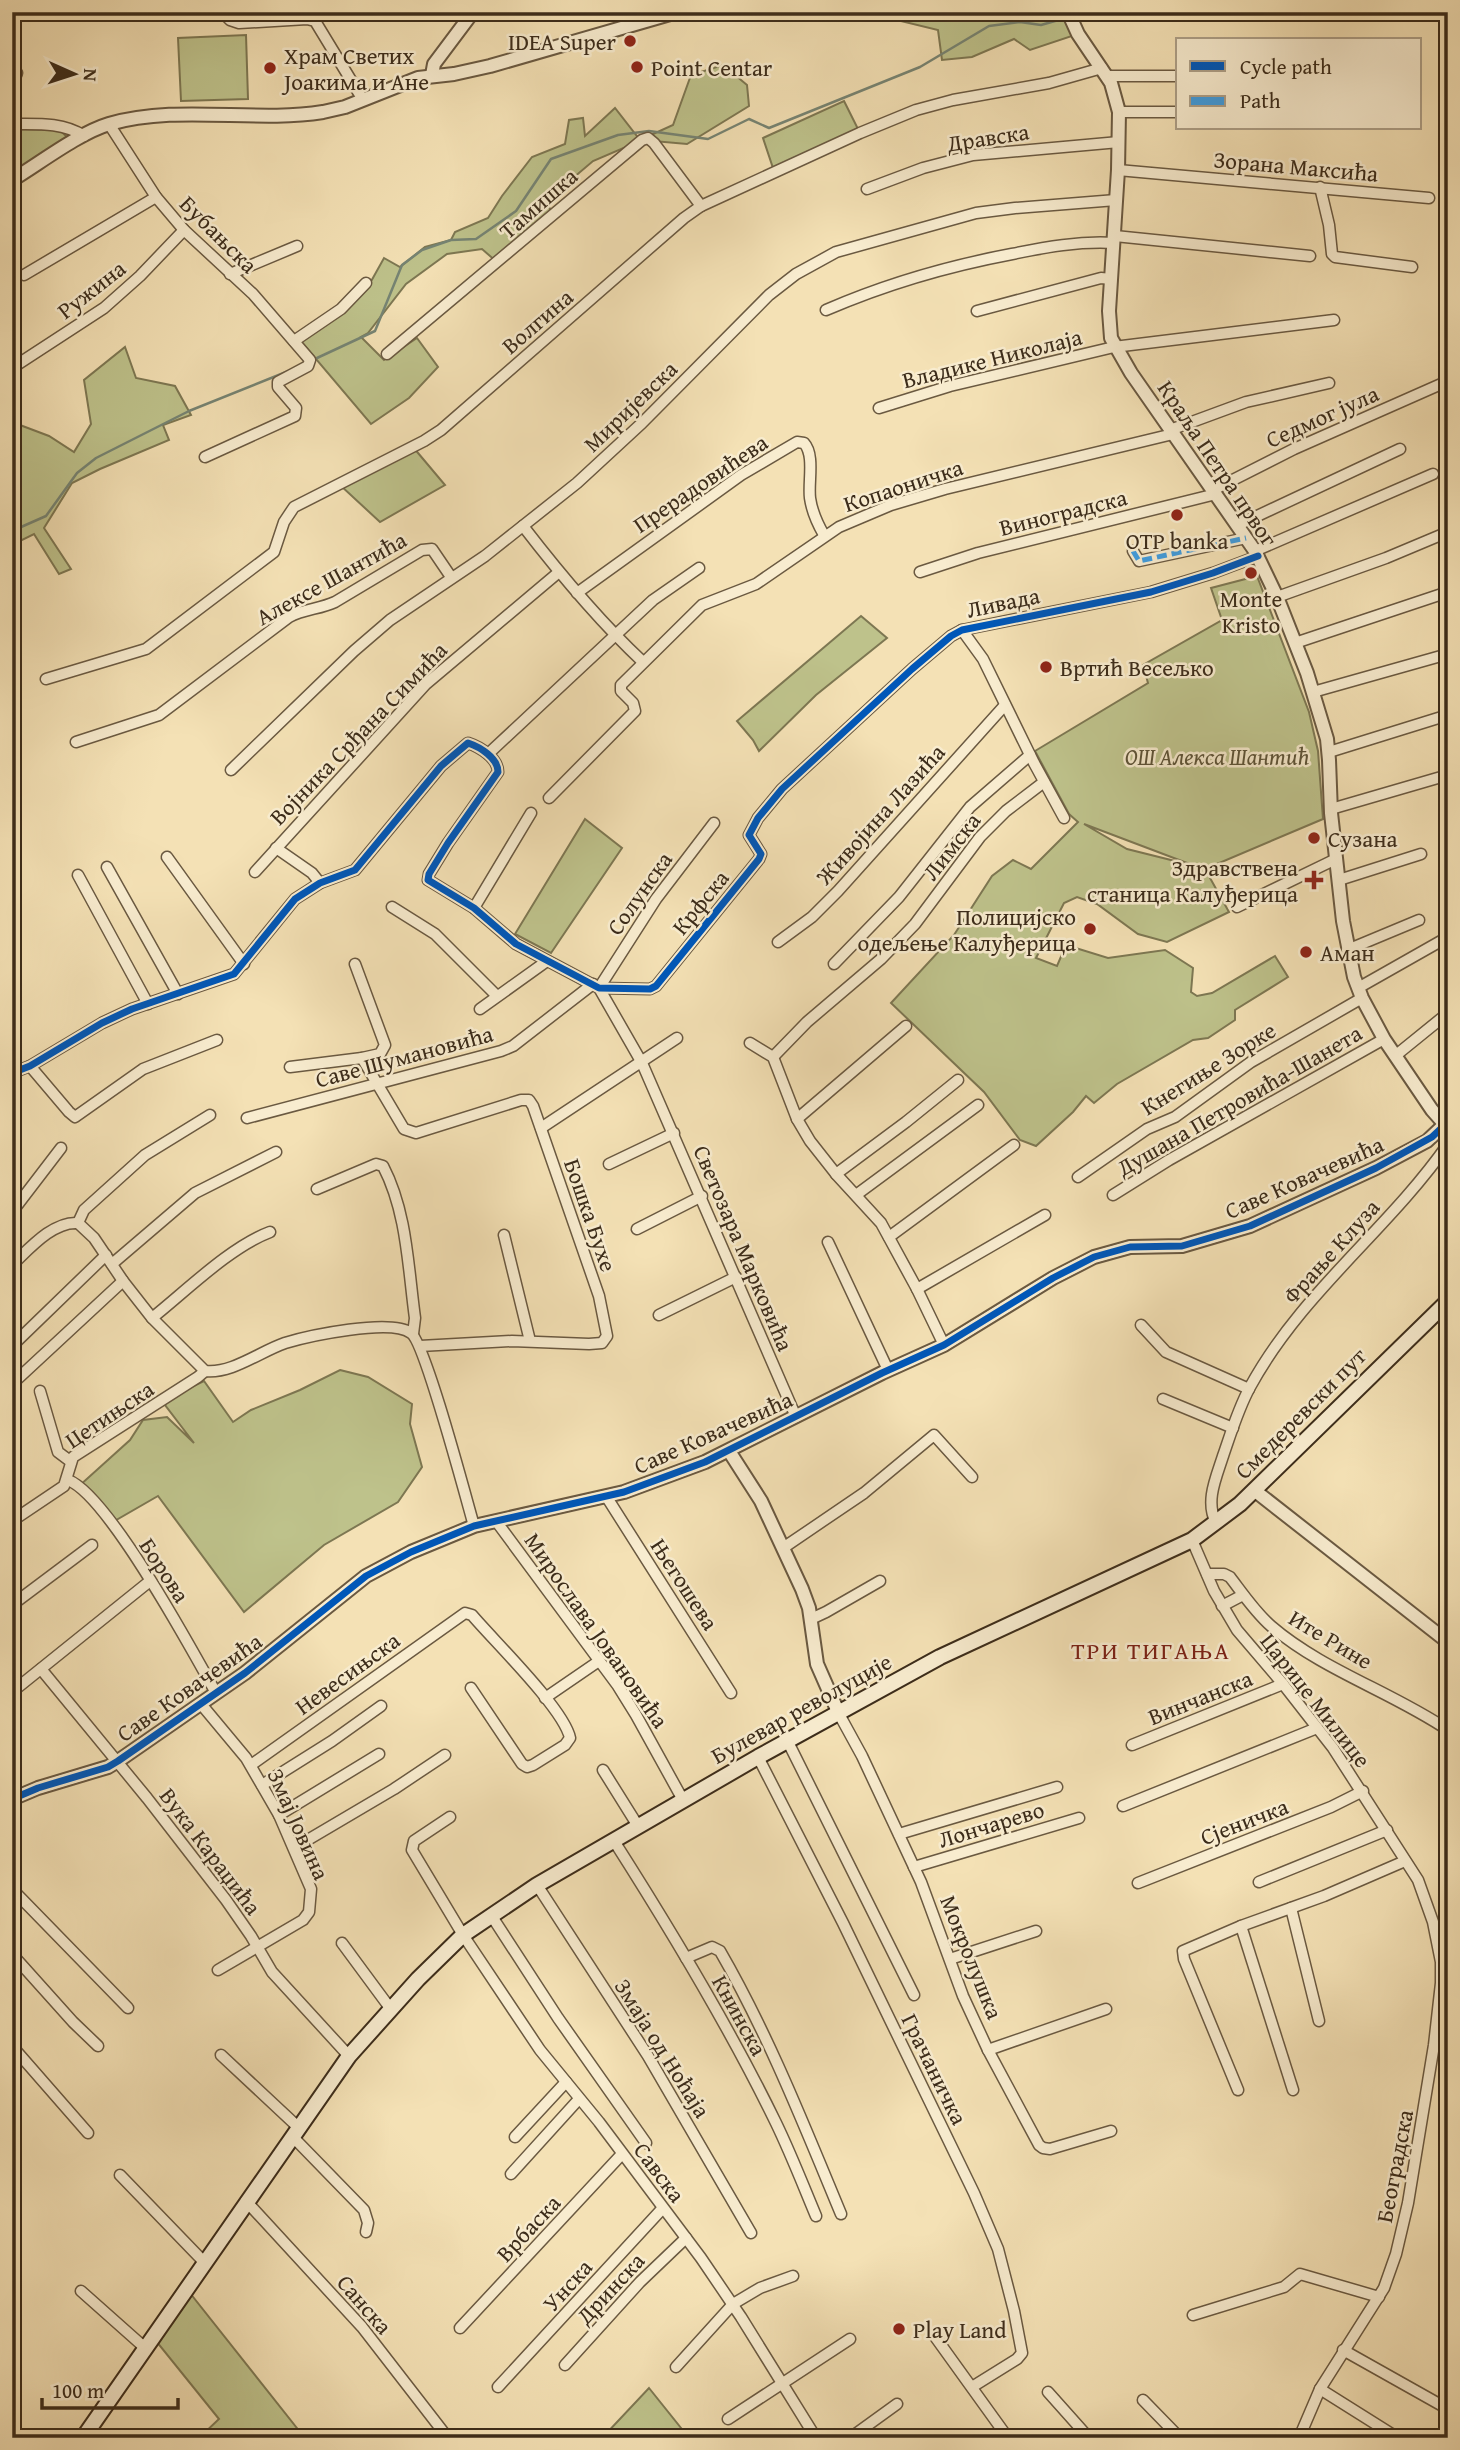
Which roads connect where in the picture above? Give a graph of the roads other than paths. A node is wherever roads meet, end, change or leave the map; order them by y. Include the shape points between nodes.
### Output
1 (222, 12) edge
2 (473, 12) edge
3 (677, 12) edge
4 (1068, 12) edge
5 (310, 16) edge
6 (1104, 72) junction
7 (17, 73) dead end
8 (432, 75) junction
9 (1176, 76) edge
10 (12, 84) edge
11 (363, 100) junction
12 (1119, 112) junction
13 (1176, 112) edge
14 (12, 124) edge
15 (109, 124) junction
16 (84, 136) junction
17 (1119, 142) junction
18 (1118, 170) junction
19 (12, 180) edge
20 (1320, 187) junction
21 (867, 189) dead end
22 (156, 197) junction
23 (1429, 198) dead end
24 (1116, 200) junction
25 (701, 206) junction
26 (184, 230) junction
27 (1114, 240) junction
28 (297, 246) dead end
29 (1310, 256) dead end
30 (1412, 267) dead end
31 (230, 274) junction
32 (24, 275) dead end
33 (1111, 279) junction
34 (366, 283) dead end
35 (826, 310) dead end
36 (977, 311) dead end
37 (1334, 320) dead end
38 (294, 341) junction
39 (1114, 347) junction
40 (387, 354) dead end
41 (12, 368) edge
42 (1448, 381) edge
43 (1329, 383) dead end
44 (879, 408) dead end
45 (1172, 432) junction
46 (1400, 449) dead end
47 (205, 457) dead end
48 (1433, 474) dead end
49 (1215, 492) junction
50 (1238, 525) junction
51 (523, 526) junction
52 (1448, 532) edge
53 (824, 535) junction
54 (1246, 538) junction
55 (1133, 551) dead end
56 (1256, 554) junction
57 (699, 568) dead end
58 (559, 572) junction
59 (920, 572) dead end
60 (451, 577) junction
61 (1448, 592) edge
62 (577, 593) junction
63 (1277, 597) junction
64 (962, 630) junction
65 (614, 635) junction
66 (1295, 643) junction
67 (1448, 654) edge
68 (643, 662) junction
69 (46, 679) dead end
70 (1313, 692) junction
71 (1005, 705) junction
72 (1448, 715) edge
73 (76, 742) dead end
74 (1329, 752) junction
75 (488, 754) junction
76 (1030, 755) junction
77 (231, 771) dead end
78 (1448, 775) edge
79 (1044, 782) junction
80 (549, 798) dead end
81 (1331, 809) junction
82 (531, 813) dead end
83 (1064, 817) dead end
84 (714, 823) dead end
85 (749, 835) joint
86 (276, 848) junction
87 (1422, 854) dead end
88 (167, 857) dead end
89 (1336, 859) junction
90 (107, 867) dead end
91 (255, 872) dead end
92 (78, 875) dead end
93 (1339, 880) junction
94 (320, 883) junction
95 (392, 907) dead end
96 (1237, 907) dead end
97 (474, 908) junction
98 (1419, 919) dead end
99 (1448, 937) edge
100 (778, 942) dead end
101 (1348, 950) junction
102 (547, 961) junction
103 (244, 964) junction
104 (355, 964) dead end
105 (834, 964) dead end
106 (596, 986) junction
107 (1360, 993) junction
108 (178, 994) junction
109 (498, 996) junction
110 (148, 1004) junction
111 (480, 1009) dead end
112 (1448, 1013) edge
113 (906, 1026) dead end
114 (677, 1038) dead end
115 (1384, 1039) junction
116 (217, 1040) dead end
117 (750, 1043) dead end
118 (1395, 1056) junction
119 (773, 1057) junction
120 (362, 1058) junction
121 (642, 1063) junction
122 (30, 1066) junction
123 (290, 1067) dead end
124 (12, 1073) edge
125 (958, 1080) dead end
126 (378, 1084) junction
127 (978, 1105) dead end
128 (210, 1115) dead end
129 (247, 1118) dead end
130 (797, 1119) junction
131 (1447, 1125) edge
132 (541, 1128) junction
133 (674, 1133) junction
134 (1448, 1143) edge
135 (1014, 1145) dead end
136 (61, 1148) dead end
137 (276, 1152) dead end
138 (609, 1164) dead end
139 (836, 1174) junction
140 (1078, 1177) dead end
141 (317, 1189) dead end
142 (856, 1195) junction
143 (1113, 1195) dead end
144 (702, 1196) junction
145 (12, 1213) edge
146 (1045, 1215) dead end
147 (78, 1223) junction
148 (637, 1229) dead end
149 (270, 1232) dead end
150 (504, 1235) dead end
151 (890, 1237) junction
152 (828, 1242) dead end
153 (108, 1259) junction
154 (12, 1265) edge
155 (736, 1277) junction
156 (123, 1281) junction
157 (917, 1289) junction
158 (1448, 1301) edge
159 (659, 1315) dead end
160 (152, 1318) junction
161 (1141, 1325) dead end
162 (413, 1334) junction
163 (530, 1341) junction
164 (944, 1345) junction
165 (12, 1346) edge
166 (420, 1346) junction
167 (888, 1370) junction
168 (205, 1371) junction
169 (12, 1384) edge
170 (1249, 1389) junction
171 (40, 1391) dead end
172 (1163, 1399) dead end
173 (796, 1417) junction
174 (1233, 1428) junction
175 (729, 1451) junction
176 (70, 1461) junction
177 (972, 1477) dead end
178 (68, 1480) junction
179 (1254, 1490) junction
180 (606, 1496) junction
181 (12, 1521) edge
182 (496, 1521) junction
183 (1216, 1523) junction
184 (474, 1525) junction
185 (1192, 1540) junction
186 (92, 1545) dead end
187 (783, 1548) junction
188 (1176, 1548) joint
189 (1207, 1574) junction
190 (149, 1581) junction
191 (880, 1581) dead end
192 (1243, 1595) junction
193 (12, 1605) edge
194 (1222, 1606) junction
195 (811, 1619) junction
196 (1447, 1642) edge
197 (1448, 1659) edge
198 (599, 1661) junction
199 (41, 1669) junction
200 (1283, 1684) junction
201 (471, 1688) dead end
202 (12, 1692) edge
203 (216, 1693) junction
204 (731, 1693) dead end
205 (545, 1698) junction
206 (201, 1704) junction
207 (381, 1706) dead end
208 (839, 1714) junction
209 (1318, 1728) junction
210 (1448, 1730) edge
211 (788, 1742) junction
212 (1132, 1745) dead end
213 (379, 1755) dead end
214 (444, 1755) dead end
215 (758, 1757) junction
216 (118, 1761) junction
217 (251, 1765) junction
218 (603, 1770) dead end
219 (262, 1785) junction
220 (1057, 1787) dead end
221 (1363, 1791) junction
222 (12, 1799) edge
223 (683, 1800) junction
224 (1123, 1806) dead end
225 (279, 1815) junction
226 (450, 1817) dead end
227 (1079, 1818) dead end
228 (638, 1826) junction
229 (1387, 1830) junction
230 (899, 1835) junction
231 (614, 1841) junction
232 (294, 1848) junction
233 (1405, 1861) junction
234 (914, 1867) junction
235 (1418, 1880) joint
236 (1259, 1882) dead end
237 (1138, 1883) dead end
238 (537, 1885) junction
239 (12, 1889) edge
240 (1291, 1908) junction
241 (491, 1914) junction
242 (1241, 1926) junction
243 (1036, 1931) dead end
244 (463, 1935) junction
245 (342, 1943) dead end
246 (257, 1947) junction
247 (12, 1954) edge
248 (686, 1958) junction
249 (950, 1959) junction
250 (218, 1970) dead end
251 (914, 1995) dead end
252 (128, 2008) dead end
253 (390, 2008) junction
254 (1106, 2009) dead end
255 (1319, 2021) dead end
256 (12, 2046) edge
257 (98, 2046) dead end
258 (988, 2050) junction
259 (222, 2055) dead end
260 (349, 2056) junction
261 (566, 2082) junction
262 (1238, 2090) dead end
263 (1293, 2090) dead end
264 (579, 2099) junction
265 (295, 2131) junction
266 (1111, 2131) dead end
267 (88, 2133) dead end
268 (515, 2137) dead end
269 (646, 2143) dead end
270 (622, 2154) junction
271 (511, 2174) dead end
272 (120, 2175) dead end
273 (246, 2201) junction
274 (662, 2209) junction
275 (841, 2214) dead end
276 (817, 2216) dead end
277 (366, 2232) dead end
278 (751, 2234) dead end
279 (686, 2238) junction
280 (204, 2262) junction
281 (793, 2276) dead end
282 (82, 2291) dead end
283 (1379, 2297) junction
284 (733, 2304) junction
285 (1193, 2315) dead end
286 (460, 2328) dead end
287 (936, 2338) dead end
288 (850, 2339) dead end
289 (144, 2347) junction
290 (1343, 2350) junction
291 (565, 2365) dead end
292 (676, 2367) dead end
293 (782, 2384) junction
294 (498, 2386) dead end
295 (972, 2387) junction
296 (1320, 2389) junction
297 (1048, 2392) dead end
298 (1143, 2400) dead end
299 (897, 2404) dead end
300 (1448, 2409) edge
301 (729, 2418) dead end
302 (810, 2436) edge
303 (83, 2438) edge
304 (448, 2438) edge
305 (850, 2438) edge
306 (1008, 2438) edge
307 (1089, 2438) edge
308 (1180, 2438) edge
309 (1299, 2438) edge
310 (1398, 2438) edge

1 - 5 street via 239,23
2 - 8 street via 434,64
3 - 8 street via 491,66
4 - 6 street, Краља Петра првог
5 - 11 street
6 - 9 street, Волгина
6 - 12 street, Краља Петра првог
6 - 25 street, Волгина via 916,110
7 - 10 street
8 - 11 street
11 - 15 street via 316,113 170,115
12 - 13 street
12 - 17 street, Краља Петра првог
14 - 16 street via 63,127
15 - 16 street
15 - 22 street, Бубањска
16 - 19 street
17 - 18 street, Краља Петра првог
17 - 21 street, Дравска via 973,156
18 - 20 street, Зорана Максића
18 - 24 street, Краља Петра првог
20 - 23 street, Зорана Максића
20 - 30 street via 1335,257
22 - 26 street, Бубањска
22 - 32 street
24 - 27 street, Краља Петра првог
24 - 51 street, Миријевска via 976,214 828,255 769,295 610,454
25 - 40 street, Тамишка via 652,140 642,139
25 - 69 street, Волгина via 441,430 294,507 274,552 146,649
26 - 31 street, Бубањска
26 - 41 street, Ружина via 104,307
27 - 29 street
27 - 33 street, Краља Петра првог
27 - 35 street via 979,260 891,284
28 - 31 street
31 - 38 street, Бубањска
33 - 36 street
33 - 39 street, Краља Петра првог via 1109,326
34 - 38 street via 341,309
37 - 39 street, Владике Николаја
38 - 47 street, Бубањска via 311,363 278,382 296,408 295,416
39 - 44 street, Владике Николаја
39 - 45 street, Краља Петра првог
42 - 49 street, Седмог јула via 1294,449
43 - 45 street, Копаоничка via 1246,402
45 - 49 street, Краља Петра првог
45 - 53 street, Копаоничка via 945,489 891,505
46 - 50 street
48 - 56 street, Ливада
49 - 50 street, Краља Петра првог
49 - 59 street, Виноградска
50 - 54 street, Краља Петра првог
51 - 58 street
51 - 60 street, Миријевска
52 - 63 street
53 - 62 street, Прерадовићева via 811,505 809,450 797,442 741,475
53 - 68 street, Копаоничка via 756,584 702,605
54 - 55 street via 1139,561
54 - 56 street, Краља Петра првог
56 - 63 street, Краља Петра првог
56 - 64 street, Ливада via 1151,592
57 - 65 street
58 - 62 street
58 - 86 street, Војника Срђана Симића via 426,684
60 - 73 street, Алексе Шантића via 432,549 422,550 335,601 289,617 159,715
60 - 77 street, Миријевска via 354,651
61 - 66 street
62 - 65 street
63 - 66 street, Краља Петра првог
64 - 71 street via 983,659
64 - 85 street, Ливада via 912,669 782,789
65 - 68 street
65 - 75 street
66 - 70 street, Краља Петра првог
67 - 70 street
68 - 80 street, Копаоничка via 620,688 635,711
70 - 74 street, Краља Петра првог
71 - 76 street
71 - 100 street, Живојина Лазића via 838,891
72 - 74 street
74 - 81 street, Краља Петра првог
75 - 94 street via 472,744 463,746 355,870
75 - 97 street via 498,772 428,878
76 - 79 street
76 - 105 street via 970,807 899,897
78 - 81 street
79 - 83 street
79 - 119 street, Лимска via 980,837 915,923 881,959 816,1013
81 - 89 street, Краља Петра првог
82 - 97 street
84 - 106 street, Солунска
85 - 106 street, Крфска via 760,850 759,859 656,986
86 - 91 street, Војника Срђана Симића
86 - 94 street
87 - 93 street
88 - 103 street
89 - 93 street, Краља Петра првог
89 - 96 street
90 - 108 street
92 - 110 street
93 - 101 street, Краља Петра првог
94 - 103 street via 288,905
95 - 109 street via 435,934
97 - 102 street via 509,940
98 - 101 street
99 - 107 street, Кнегиње Зорке
101 - 107 street, Краља Петра првог
102 - 106 street
102 - 109 street
103 - 108 street via 229,978
104 - 120 street via 385,1045 380,1054
106 - 121 street, Светозара Марковића
106 - 126 street, Саве Шумановића via 507,1049
107 - 115 street, Краља Петра првог
107 - 140 street, Кнегиње Зорке
108 - 110 street
109 - 111 street
110 - 122 street via 102,1023
112 - 118 street
113 - 130 street
114 - 121 street
115 - 118 street, Краља Петра првог
115 - 143 street, Душана Петровића-Шанета
116 - 122 street via 143,1069 75,1117
117 - 119 street
118 - 131 street, Краља Петра првог
119 - 130 street
120 - 123 street
120 - 126 street
121 - 132 street
121 - 133 street, Светозара Марковића
122 - 124 street
125 - 139 street
126 - 129 street, Саве Шумановића
126 - 132 street, Бошка Бухе via 404,1129 412,1133 522,1100 529,1100
127 - 142 street
128 - 147 street via 145,1155 84,1210
130 - 139 street
131 - 164 street, Саве Ковачевића via 1387,1163 1250,1226 1182,1246 1130,1247 1094,1257
132 - 163 street, Бошка Бухе via 599,1296 607,1338 589,1344
133 - 138 street, Светозара Марковића
133 - 144 street, Светозара Марковића
134 - 170 street, Фрање Клуза via 1420,1181 1309,1301
135 - 151 street
136 - 145 street
137 - 153 street via 195,1193
139 - 142 street
141 - 162 street via 376,1164 383,1166 401,1216
142 - 151 street
144 - 148 street
144 - 155 street, Светозара Марковића
146 - 157 street
147 - 153 street
147 - 154 street via 51,1233
149 - 160 street via 234,1251
150 - 163 street
151 - 157 street
152 - 167 street
153 - 156 street
153 - 165 street
155 - 159 street
155 - 173 street, Светозара Марковића
156 - 160 street
156 - 169 street
157 - 164 street
158 - 179 main road, Смедеревски пут
160 - 168 street
161 - 170 street via 1166,1352
162 - 166 street
162 - 168 street via 387,1328 320,1334 227,1369
163 - 166 street, Бошка Бухе
164 - 167 street, Саве Ковачевића
166 - 184 street
167 - 173 street, Саве Ковачевића
168 - 176 street, Цетињска
170 - 174 street, Фрање Клуза
171 - 176 street via 57,1449
172 - 174 street
173 - 175 street, Саве Ковачевића
174 - 183 street, Фрање Клуза via 1212,1496
175 - 180 street, Саве Ковачевића
175 - 187 street via 761,1501
176 - 178 street, Цетињска
177 - 187 street via 934,1435 864,1493
178 - 181 street, Цетињска
178 - 190 street, Борова via 111,1522
179 - 183 main road, Смедеревски пут
179 - 196 street
180 - 182 street, Саве Ковачевића
180 - 204 street, Његошева
182 - 184 street, Саве Ковачевића
182 - 198 street, Мирослава Јовановића
183 - 185 main road, Смедеревски пут
184 - 203 street, Саве Ковачевића via 366,1576
185 - 188 main road, Смедеревски пут
185 - 189 street, Царице Милице
186 - 193 street
187 - 195 street
188 - 208 main road, Булевар револуције via 980,1637
189 - 192 street, Ите Рине via 1227,1575
189 - 194 street, Царице Милице
190 - 199 street
190 - 203 street, Борова
191 - 195 street
192 - 194 street
192 - 210 street, Ите Рине via 1291,1641
194 - 200 street, Царице Милице
195 - 208 street via 817,1664
196 - 197 street
198 - 205 street
198 - 223 street, Мирослава Јовановића via 636,1715
199 - 202 street
199 - 216 street, Вука Караџића
200 - 209 street, Царице Милице
200 - 212 street, Винчанска
201 - 205 street via 527,1767 570,1738
203 - 206 street, Саве Ковачевића
205 - 217 street, Невесињска via 472,1615 465,1613
206 - 216 street, Саве Ковачевића
206 - 217 street, Змај Јовина
207 - 219 street
208 - 211 main road, Булевар револуције
208 - 230 street, Мокролушка
209 - 221 street, Царице Милице
209 - 224 street
211 - 215 main road, Булевар револуције
211 - 251 street
213 - 225 street
214 - 232 street
215 - 223 main road, Булевар револуције
215 - 295 street, Грачаничка via 844,1923 998,2249 1022,2353
216 - 222 street, Саве Ковачевића
216 - 246 street, Вука Караџића
217 - 219 street, Змај Јовина
218 - 228 street
219 - 225 street, Змај Јовина
220 - 230 street
221 - 229 street, Царице Милице
221 - 237 street, Сјеничка
223 - 228 main road, Булевар револуције
225 - 232 street, Змај Јовина
226 - 244 street via 414,1841 412,1849
227 - 234 street, Лончарево
228 - 231 main road, Булевар револуције
229 - 233 street, Царице Милице
229 - 236 street
230 - 234 street, Мокролушка
231 - 238 main road, Булевар револуције
231 - 248 street, Книнска
232 - 246 street, Змај Јовина via 311,1889 309,1912
233 - 235 street, Царице Милице
233 - 240 street
234 - 249 street, Мокролушка
235 - 283 street, Београдска via 1433,1922 1441,1983 1408,2203 1396,2254
238 - 241 main road, Булевар револуције
238 - 278 street, Змаја од Ноћаја via 648,2056
239 - 252 street
240 - 242 street
240 - 255 street
241 - 244 main road, Булевар револуције
241 - 269 street
242 - 262 street via 1183,1953
242 - 263 street
243 - 249 street
244 - 253 main road, Булевар револуције
244 - 261 street, Савска
245 - 253 street
246 - 250 street, Змај Јовина
246 - 260 street, Вука Караџића via 272,1972
247 - 257 street
248 - 275 street via 710,1947 720,1951 776,2064
248 - 276 street, Книнска via 776,2124
249 - 258 street, Мокролушка
253 - 260 main road, Булевар револуције
254 - 258 street
256 - 267 street
258 - 266 street, Мокролушка via 1044,2148
259 - 265 street
260 - 265 main road, Булевар револуције
261 - 264 street, Савска
261 - 268 street
264 - 270 street, Савска
264 - 271 street
265 - 273 main road, Булевар револуције
265 - 277 street via 364,2210
270 - 274 street, Савска
270 - 286 street, Врбаска
272 - 280 street
273 - 280 main road, Булевар револуције
273 - 304 street, Санска via 362,2327
274 - 279 street, Савска
274 - 294 street, Унска
279 - 284 street, Савска
279 - 291 street, Дринска
280 - 289 main road, Булевар револуције
281 - 284 street
282 - 289 street
283 - 285 street via 1300,2274 1284,2287
283 - 290 street, Београдска
284 - 292 street
284 - 293 street, Савска
287 - 295 street
288 - 293 street
289 - 303 main road, Булевар револуције
290 - 296 street, Београдска
290 - 300 street
293 - 301 street
293 - 302 street, Савска
295 - 306 street
296 - 309 street, Београдска
296 - 310 street
297 - 307 street
298 - 308 street
299 - 305 street

